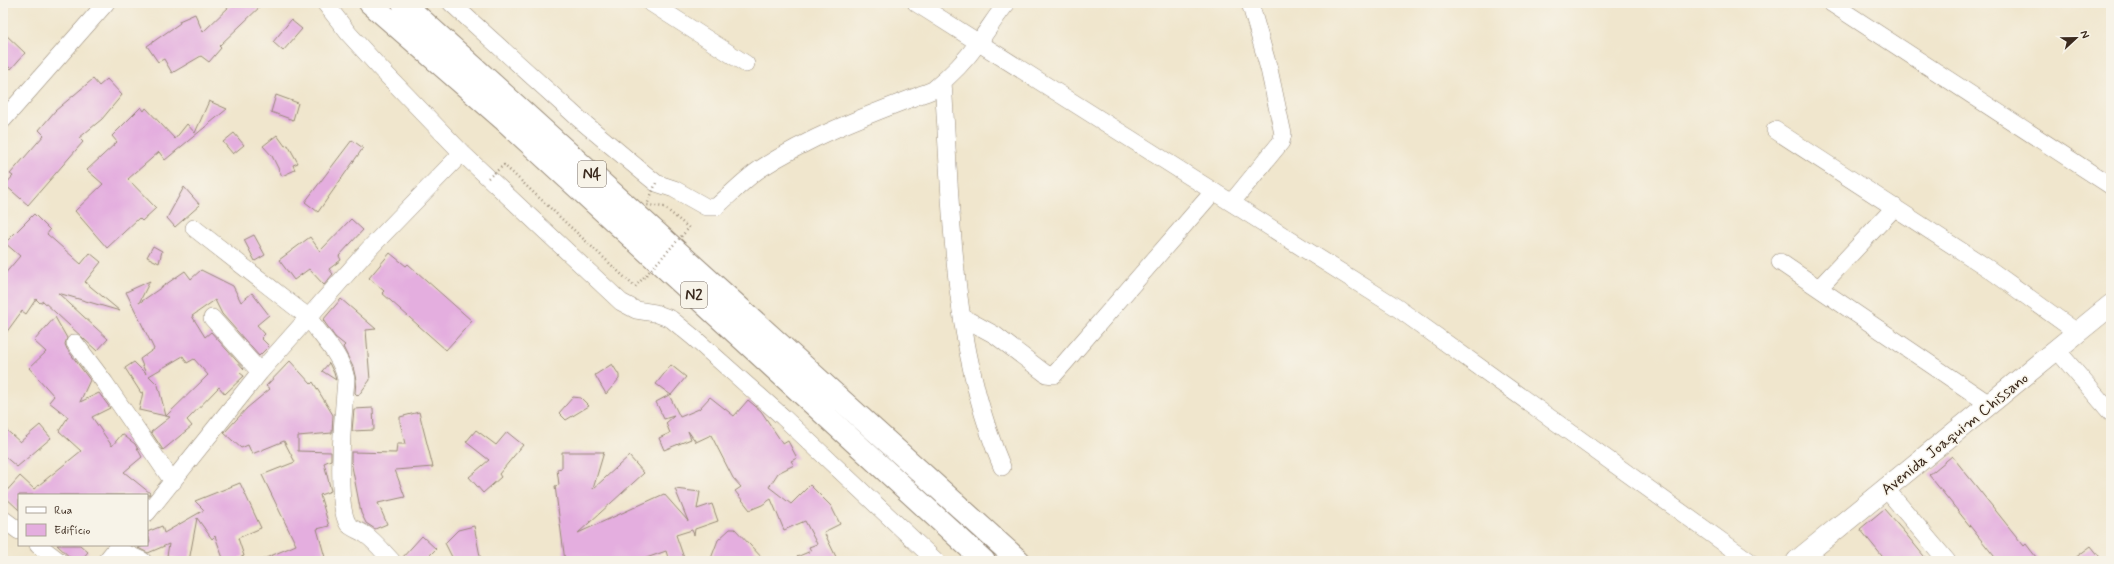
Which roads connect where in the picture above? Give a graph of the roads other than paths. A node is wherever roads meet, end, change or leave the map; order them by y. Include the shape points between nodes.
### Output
1 (106, 3) edge
2 (325, 3) edge
3 (370, 3) edge
4 (403, 3) edge
5 (450, 3) edge
6 (651, 3) edge
7 (916, 3) edge
8 (1007, 3) edge
9 (1250, 3) edge
10 (1831, 3) edge
11 (978, 44) junction
12 (746, 64) dead end
13 (943, 82) junction
14 (3, 120) edge
15 (1775, 130) dead end
16 (462, 153) junction
17 (2111, 186) edge
18 (1213, 192) junction
19 (1232, 202) junction
20 (1895, 207) junction
21 (194, 228) dead end
22 (1780, 262) dead end
23 (1820, 287) junction
24 (2111, 305) edge
25 (308, 317) junction
26 (962, 317) junction
27 (212, 318) dead end
28 (2078, 333) junction
29 (75, 343) dead end
30 (2057, 350) junction
31 (260, 372) junction
32 (1989, 404) junction
33 (2111, 413) edge
34 (1002, 468) dead end
35 (173, 482) junction
36 (1886, 489) junction
37 (148, 511) edge
38 (3, 519) edge
39 (18, 530) edge
40 (39, 546) edge
41 (114, 552) edge
42 (59, 561) edge
43 (143, 561) edge
44 (392, 561) edge
45 (936, 561) edge
46 (984, 561) edge
47 (1020, 561) edge
48 (1749, 561) edge
49 (1797, 561) edge
50 (1947, 561) edge

1 - 14 street
2 - 16 street via 374,62
3 - 46 highway, N2 via 503,118
4 - 47 highway, N4
5 - 13 street via 578,118 656,183 674,188 706,207 716,207 759,170 800,146 837,127 933,90
6 - 12 street
7 - 11 street
8 - 11 street
9 - 19 street via 1269,69 1283,134 1281,142
10 - 17 street
11 - 13 street
11 - 18 street
13 - 26 street via 954,258
15 - 20 street
16 - 25 street via 368,250
16 - 45 street via 622,302 636,310 656,313 671,319 694,337 784,416
18 - 19 street
18 - 26 street via 1054,375 1046,374 995,334
19 - 48 street via 1396,307
20 - 23 street
20 - 28 street via 1989,269
21 - 25 street
22 - 23 street
23 - 32 street
24 - 28 street, Avenida Joaquim Chissano
25 - 31 street
25 - 44 street via 344,367 346,378 341,456 342,507 345,518 350,526 367,536
26 - 34 street via 975,383 990,439
27 - 31 street
28 - 30 street, Avenida Joaquim Chissano
29 - 35 street
30 - 32 street, Avenida Joaquim Chissano
30 - 33 street
31 - 35 street
32 - 36 street, Avenida Joaquim Chissano
35 - 37 street
36 - 49 street, Avenida Joaquim Chissano
36 - 50 street
38 - 39 street
40 - 42 street
41 - 43 street

